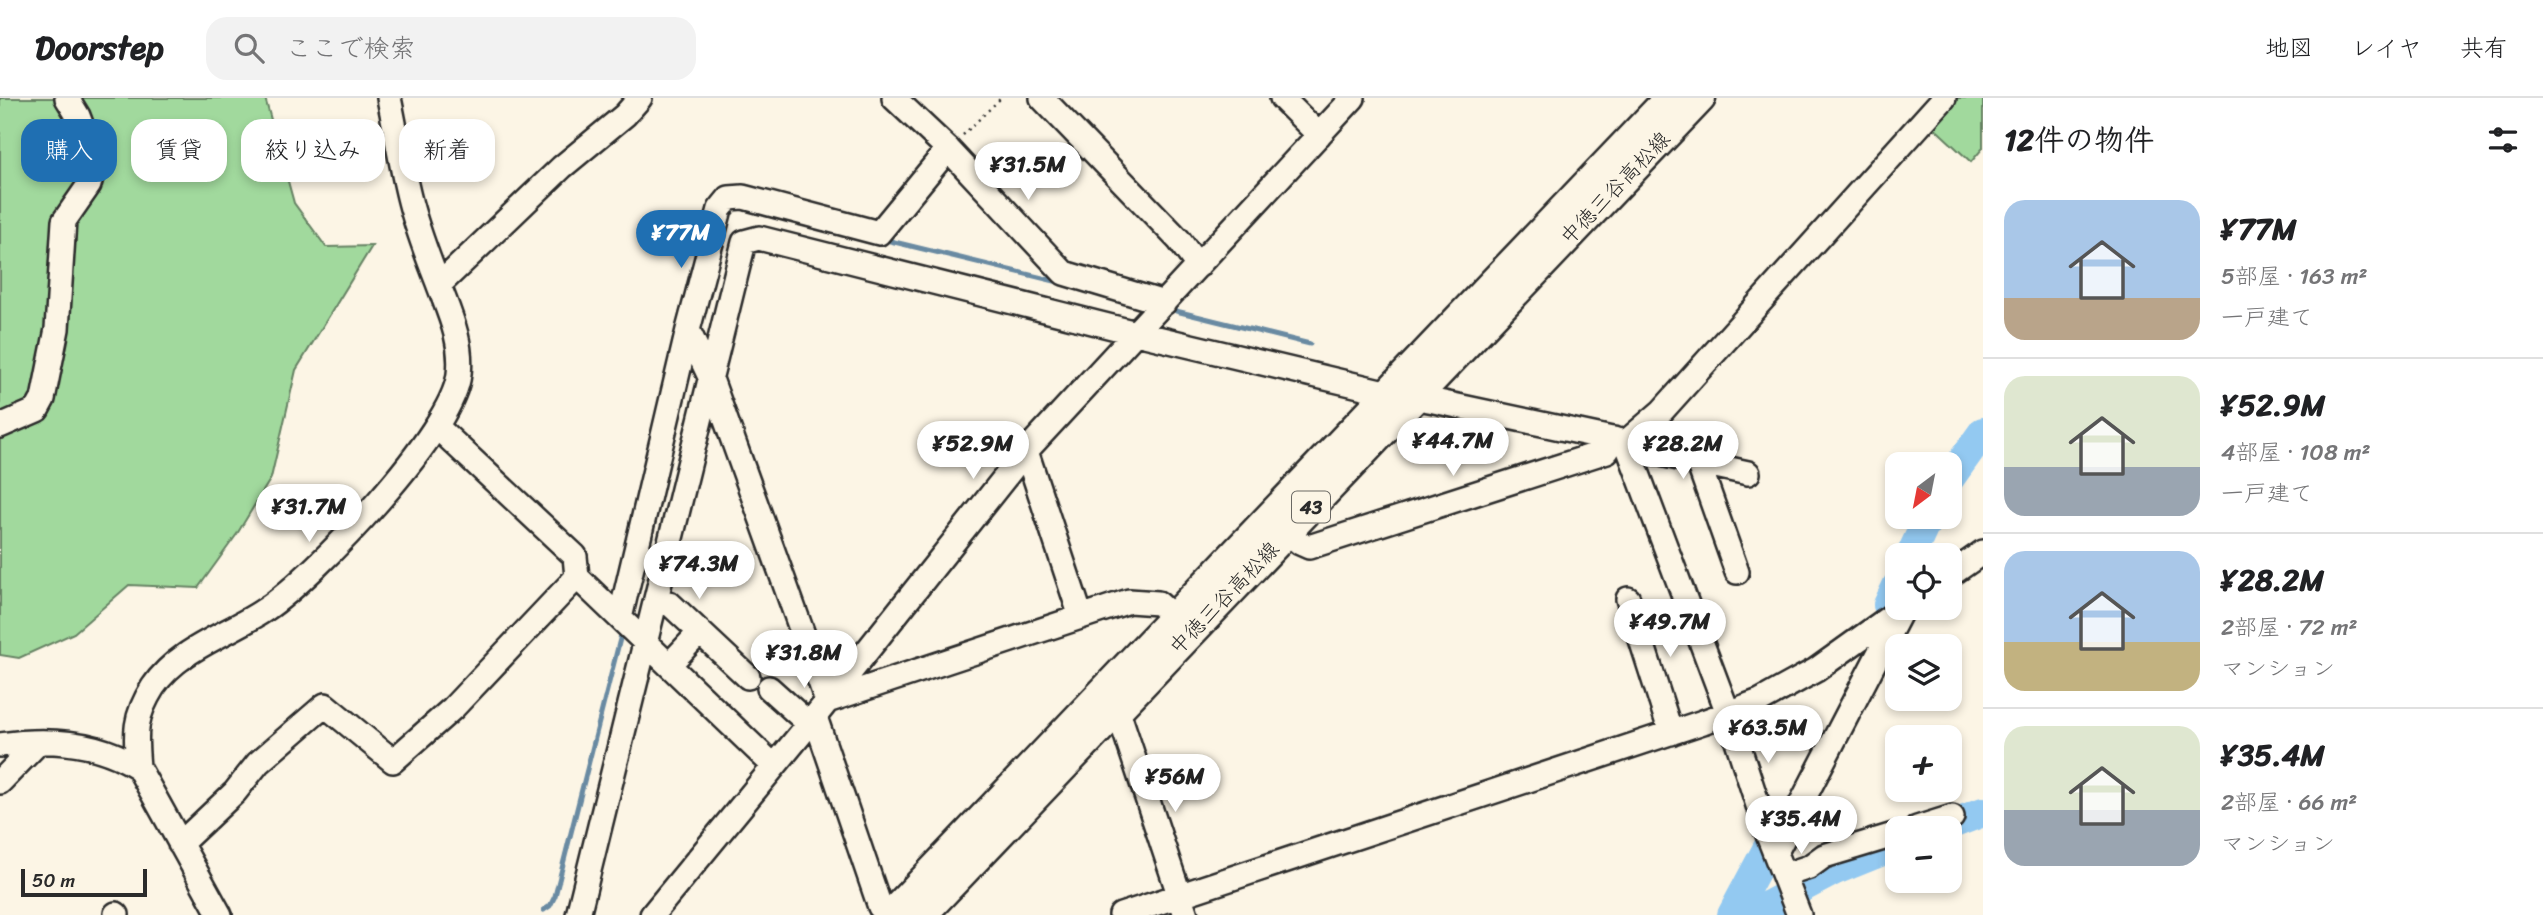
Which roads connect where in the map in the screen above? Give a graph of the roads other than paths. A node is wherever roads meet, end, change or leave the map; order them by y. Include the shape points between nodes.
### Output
1 (67, 98) edge
2 (389, 98) edge
3 (640, 98) edge
4 (894, 98) edge
5 (1042, 98) edge
6 (1282, 98) edge
7 (1353, 98) edge
8 (1670, 98) edge
9 (1700, 98) edge
10 (1944, 98) edge
11 (1319, 135) junction
12 (948, 149) junction
13 (1198, 266) junction
14 (439, 285) junction
15 (1164, 303) junction
16 (688, 330) junction
17 (1136, 333) junction
18 (711, 379) junction
19 (1402, 395) junction
20 (0, 426) edge
21 (436, 426) junction
22 (1622, 442) junction
23 (1026, 451) junction
24 (1698, 462) junction
25 (1748, 473) dead end
26 (1278, 525) junction
27 (1983, 552) edge
28 (1962, 567) edge
29 (1737, 572) dead end
30 (577, 577) junction
31 (1628, 598) dead end
32 (669, 603) dead end
33 (1081, 617) junction
34 (620, 618) junction
35 (1886, 620) edge
36 (1896, 620) edge
37 (1182, 625) junction
38 (701, 632) junction
39 (646, 643) junction
40 (669, 665) junction
41 (748, 677) dead end
42 (769, 688) dead end
43 (1114, 698) junction
44 (1728, 713) junction
45 (817, 714) junction
46 (1671, 733) junction
47 (37, 744) junction
48 (0, 746) edge
49 (774, 766) junction
50 (138, 767) junction
51 (0, 782) edge
52 (1885, 838) edge
53 (1772, 843) junction
54 (180, 844) junction
55 (1786, 878) junction
56 (1183, 906) edge
57 (1798, 912) edge
58 (217, 914) edge
59 (578, 915) edge
60 (652, 915) edge
61 (890, 915) edge
62 (921, 915) edge
63 (1121, 915) edge

1 - 20 street via 78,116 94,167 89,185 64,221 57,329 43,398 37,410
2 - 14 street via 409,197
3 - 14 street
4 - 12 street
5 - 13 street via 1179,240
6 - 11 street
7 - 11 street
8 - 19 main road, 中徳三谷高松線 / 43
9 - 19 main road, 中徳三谷高松線 / 43
10 - 22 street via 1662,411
11 - 13 street
12 - 15 street via 1064,273
12 - 16 street via 879,233 743,197 729,198 720,209
13 - 15 street
14 - 21 street via 461,354 459,379
15 - 17 street
16 - 18 street
16 - 34 street
17 - 18 street via 759,238 744,242
17 - 19 street
17 - 23 street
18 - 39 street
18 - 45 street
19 - 22 street
19 - 26 main road, 中徳三谷高松線 / 43
21 - 30 street via 575,556
21 - 50 street via 406,468 322,562 266,610 213,638 154,685 137,718
22 - 24 street
22 - 26 street via 1607,451 1309,547
22 - 44 street
23 - 33 street
23 - 45 street
24 - 25 street
24 - 29 street
26 - 37 main road, 中徳三谷高松線 / 43
27 - 28 street
30 - 34 street
30 - 54 street via 453,708 393,761 325,705 257,762 234,792
31 - 46 street
32 - 38 street
33 - 37 street via 1129,601 1158,603
33 - 45 street
34 - 39 street
35 - 44 street via 1816,670
36 - 53 street
37 - 43 main road, 中徳三谷高松線 / 43
38 - 40 street
38 - 41 street
39 - 40 street
39 - 59 street
40 - 49 street
42 - 45 street
43 - 56 street
43 - 61 main road, 中徳三谷高松線 / 43
43 - 62 main road, 中徳三谷高松線 / 43
44 - 46 street
44 - 53 street
45 - 49 street
45 - 61 street via 880,907
46 - 56 street
47 - 48 street
47 - 50 street via 97,748
47 - 51 street
49 - 60 street
50 - 54 street
52 - 55 street via 1824,856
53 - 55 street
54 - 58 street
55 - 57 street
56 - 63 street

